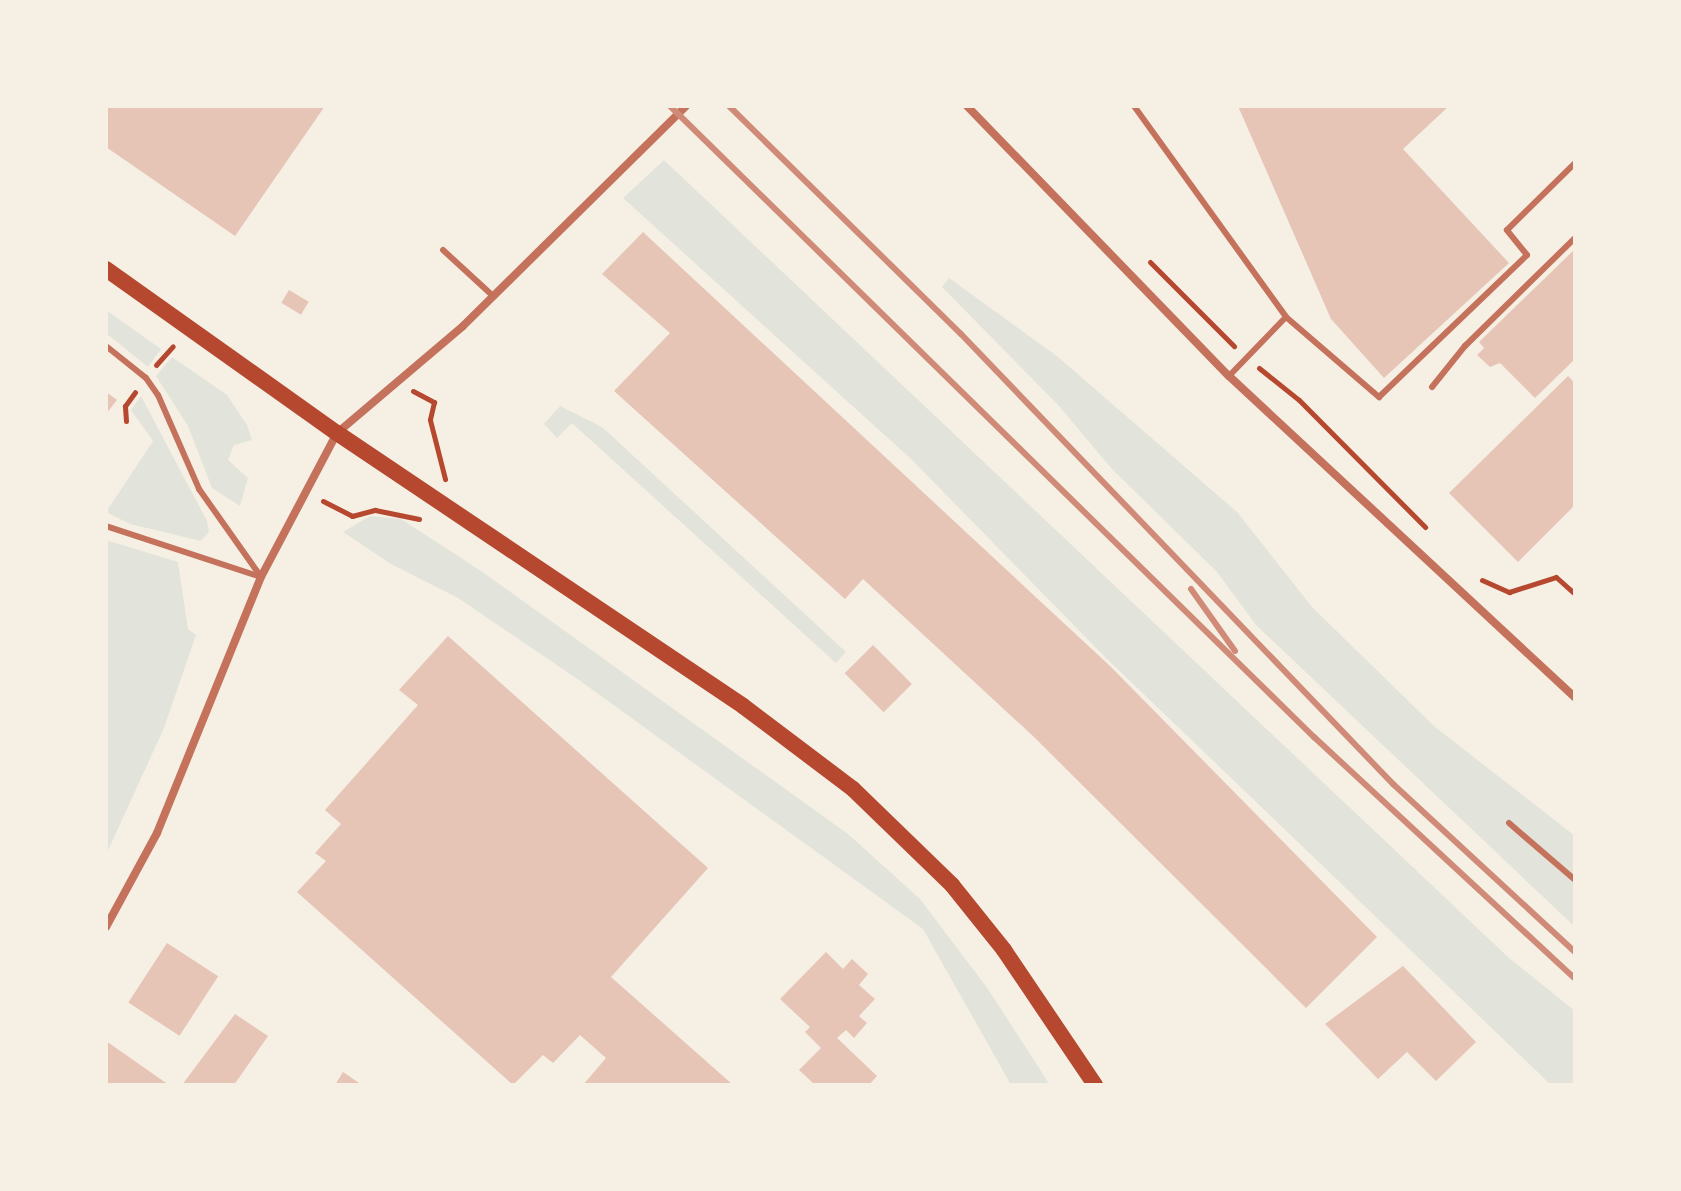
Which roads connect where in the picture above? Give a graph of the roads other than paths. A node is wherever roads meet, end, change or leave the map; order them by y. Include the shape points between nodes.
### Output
1 (686, 106) edge
2 (967, 106) edge
3 (1134, 106) edge
4 (1575, 163) edge
5 (1575, 238) edge
6 (443, 250) dead end
7 (106, 269) edge
8 (493, 296) junction
9 (1286, 317) junction
10 (106, 346) edge
11 (1229, 376) junction
12 (1432, 387) dead end
13 (337, 433) junction
14 (106, 526) edge
15 (261, 577) junction
16 (1575, 697) edge
17 (1509, 823) dead end
18 (1575, 880) edge
19 (106, 927) edge
20 (1095, 1085) edge

1 - 8 street
2 - 11 street
3 - 9 lane
4 - 9 lane via 1507,230 1527,255 1379,397
5 - 12 lane via 1465,346
6 - 8 lane
7 - 13 main road
8 - 13 street via 399,384
9 - 11 lane
10 - 15 lane via 158,395 199,489
11 - 16 street
13 - 15 street
13 - 20 main road via 789,738 904,834 1004,950
14 - 15 lane
15 - 19 street via 157,833
17 - 18 lane

